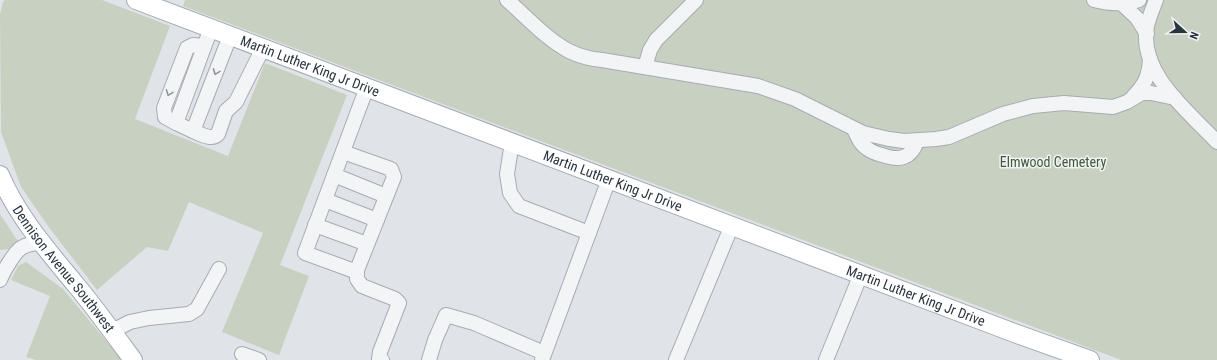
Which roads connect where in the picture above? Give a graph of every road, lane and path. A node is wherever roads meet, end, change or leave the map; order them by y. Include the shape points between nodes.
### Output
1 (136, 0) edge
2 (507, 0) edge
3 (696, 0) edge
4 (1094, 0) edge
5 (1138, 0) edge
6 (1156, 0) edge
7 (1121, 3) junction
8 (211, 28) junction
9 (1147, 34) junction
10 (230, 36) junction
11 (263, 48) junction
12 (1150, 58) junction
13 (645, 67) junction
14 (367, 87) junction
15 (1133, 97) junction
16 (1175, 98) junction
17 (193, 132) junction
18 (512, 142) junction
19 (1217, 142) edge
20 (343, 152) junction
21 (0, 175) edge
22 (334, 176) junction
23 (609, 178) junction
24 (386, 196) junction
25 (325, 200) junction
26 (377, 220) junction
27 (315, 225) junction
28 (732, 225) junction
29 (589, 233) junction
30 (42, 243) junction
31 (367, 244) junction
32 (6, 259) edge
33 (220, 269) dead end
34 (357, 272) junction
35 (861, 274) junction
36 (0, 280) edge
37 (112, 332) junction
38 (242, 354) dead end
39 (543, 356) edge
40 (133, 360) edge
41 (259, 360) edge
42 (382, 360) edge
43 (429, 360) edge
44 (676, 360) edge
45 (826, 360) edge
46 (1090, 360) edge

1 - 8 main road, Martin Luther King Jr Drive
2 - 13 street via 570,52
3 - 13 street via 656,40
4 - 7 street
5 - 7 street
6 - 9 street
7 - 9 street via 1137,18
8 - 10 main road, Martin Luther King Jr Drive
8 - 17 street via 204,46 193,45 187,48 164,108 165,117
9 - 12 street
10 - 11 main road, Martin Luther King Jr Drive
10 -> 17 street
11 - 14 main road, Martin Luther King Jr Drive
11 - 17 street via 236,102 226,111 218,134 211,138
12 - 15 street via 1146,80
12 - 16 street via 1155,72
13 - 15 street via 758,86 796,99 854,128 858,138 868,149 895,159 908,155 917,141 950,137 1002,114 1033,106 1064,103 1113,107
14 - 18 main road, Martin Luther King Jr Drive
14 - 20 street
15 - 16 street via 1151,92
16 - 19 street
18 - 23 main road, Martin Luther King Jr Drive
18 - 29 street via 507,174 510,193 519,206
20 - 22 street
20 - 24 street via 391,169 394,177
21 - 30 main road, Dennison Avenue Southwest via 22,216
22 - 24 street
22 - 25 street
23 - 28 main road, Martin Luther King Jr Drive
23 - 29 street
24 - 26 street
25 - 26 street
25 - 27 street
26 - 31 street
27 - 31 street
27 - 34 street via 305,253
28 - 35 main road, Martin Luther King Jr Drive
28 - 44 street
29 - 39 street
30 - 32 street via 31,244
30 - 37 main road, Dennison Avenue Southwest
31 - 34 street
32 - 36 street
33 - 37 street via 197,309 189,314 130,322
34 - 42 street via 357,280 362,286 399,303 380,352 379,359
35 - 45 street
35 - 46 main road, Martin Luther King Jr Drive
37 - 40 main road, Dennison Avenue Southwest
38 - 41 street
39 - 43 street via 474,323 446,315

